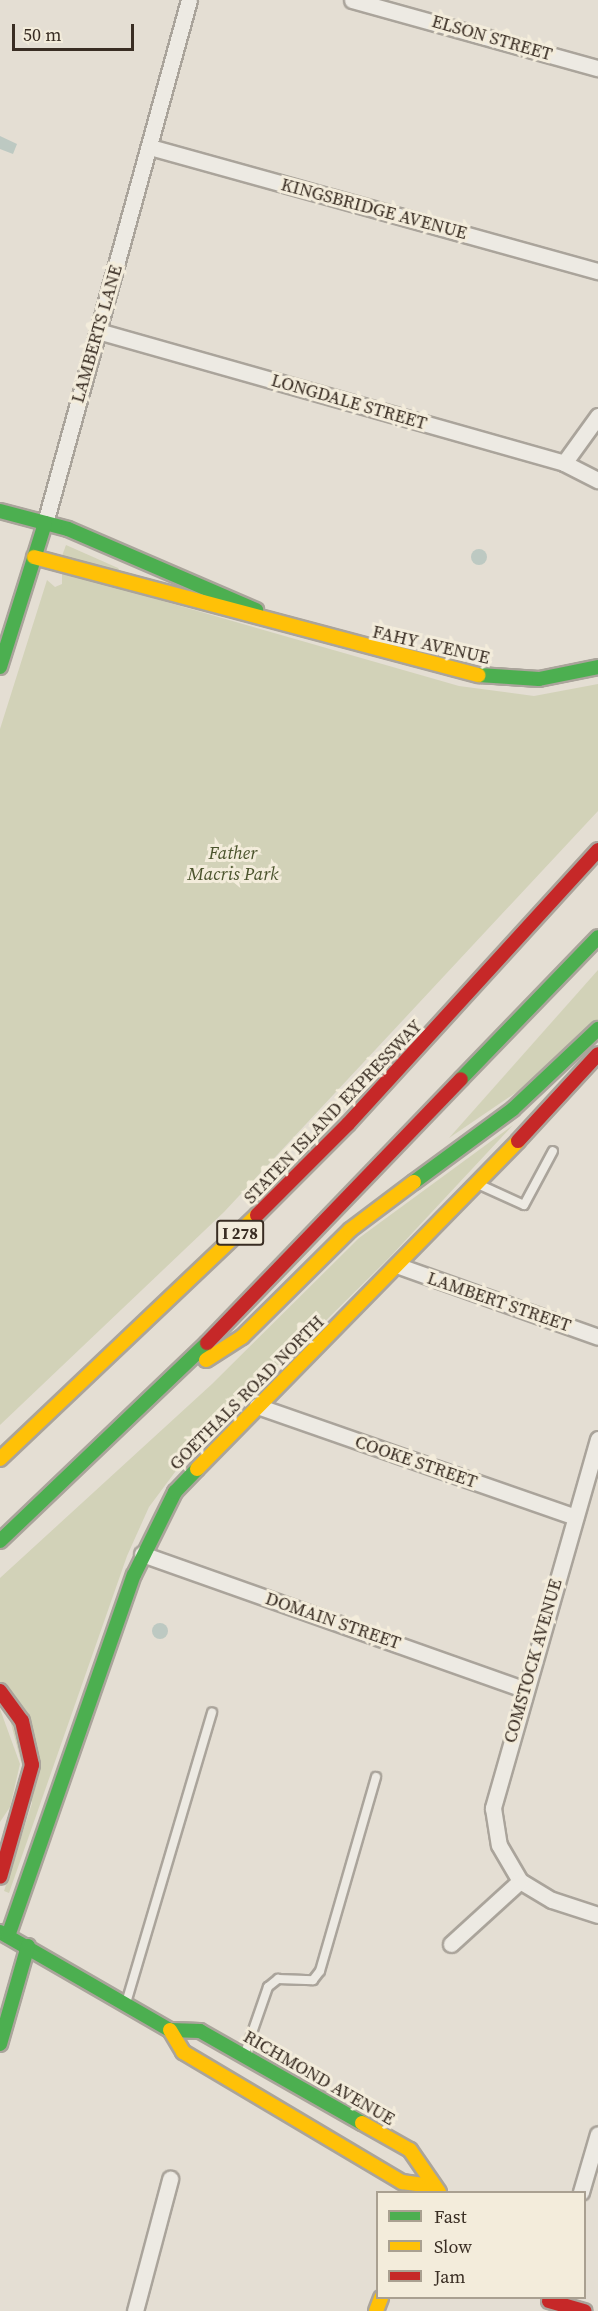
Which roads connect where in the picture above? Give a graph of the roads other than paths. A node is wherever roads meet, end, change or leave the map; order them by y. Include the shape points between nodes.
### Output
1 (189, 0) edge
2 (352, 0) edge
3 (380, 3) edge
4 (598, 68) edge
5 (150, 147) junction
6 (598, 271) edge
7 (98, 332) junction
8 (598, 416) edge
9 (564, 463) junction
10 (598, 480) edge
11 (0, 511) edge
12 (45, 523) junction
13 (34, 557) junction
14 (294, 628) junction
15 (0, 667) edge
16 (598, 667) edge
17 (598, 850) edge
18 (598, 937) edge
19 (598, 1029) edge
20 (598, 1054) edge
21 (553, 1151) dead end
22 (478, 1184) junction
23 (399, 1266) junction
24 (598, 1337) edge
25 (166, 1385) junction
26 (257, 1406) junction
27 (598, 1439) edge
28 (0, 1459) edge
29 (575, 1517) junction
30 (0, 1541) edge
31 (142, 1554) junction
32 (524, 1689) junction
33 (0, 1691) edge
34 (212, 1712) dead end
35 (376, 1777) dead end
36 (23, 1806) junction
37 (0, 1838) edge
38 (0, 1877) edge
39 (520, 1881) junction
40 (598, 1915) edge
41 (4, 1934) edge
42 (451, 1944) dead end
43 (28, 1946) junction
44 (126, 2004) junction
45 (170, 2030) junction
46 (0, 2044) edge
47 (244, 2056) junction
48 (598, 2134) edge
49 (170, 2179) dead end
50 (432, 2190) edge
51 (582, 2191) edge
52 (549, 2302) edge
53 (135, 2311) edge
54 (585, 2311) edge

1 - 5 street, LAMBERTS LANE
2 - 3 street, ELSON STREET
3 - 4 street, ELSON STREET
5 - 6 street, KINGSBRIDGE AVENUE
5 - 7 street, LAMBERTS LANE
7 - 9 street, LONGDALE STREET
7 - 12 street, LAMBERTS LANE
8 - 9 street
9 - 10 street, LONGDALE STREET
11 - 12 main road, FAHY AVENUE
12 - 13 main road, LAMBERTS LANE
12 - 14 main road, FAHY AVENUE
13 - 14 main road, FAHY AVENUE
13 - 15 main road, LAMBERTS LANE
14 - 16 main road, FAHY AVENUE via 481,678 539,679
17 - 28 main road, STATEN ISLAND EXPRESSWAY / I 278 via 348,1124 180,1292
18 - 25 main road, I 278
19 - 25 main road via 513,1110 350,1230 242,1337
20 - 22 main road, GOETHALS ROAD NORTH
21 - 22 lane via 524,1205
22 - 23 main road, GOETHALS ROAD NORTH
23 - 24 street, LAMBERT STREET
23 - 26 main road, GOETHALS ROAD NORTH
25 - 30 main road, I 278
26 - 29 street, COOKE STREET
26 - 31 main road, GOETHALS ROAD NORTH via 175,1492
27 - 29 street, COMSTOCK AVENUE
29 - 32 street, COMSTOCK AVENUE
31 - 32 street, DOMAIN STREET
31 - 41 main road, GOETHALS ROAD NORTH
32 - 39 street, COMSTOCK AVENUE via 493,1808 499,1845
33 - 36 main road via 22,1721 31,1751
34 - 44 lane
35 - 47 lane via 320,1971 313,1980 278,1979 268,1987
36 - 37 main road
36 - 38 main road
39 - 40 street via 552,1900
39 - 42 street
41 - 43 main road, RICHMOND AVENUE
43 - 44 main road, RICHMOND AVENUE
43 - 46 main road
44 - 45 main road, RICHMOND AVENUE
45 - 47 main road, RICHMOND AVENUE via 200,2031
45 - 50 main road, RICHMOND AVENUE via 193,2058 402,2182
47 - 50 main road, RICHMOND AVENUE via 410,2150
48 - 51 street
49 - 53 street
52 - 54 main road

